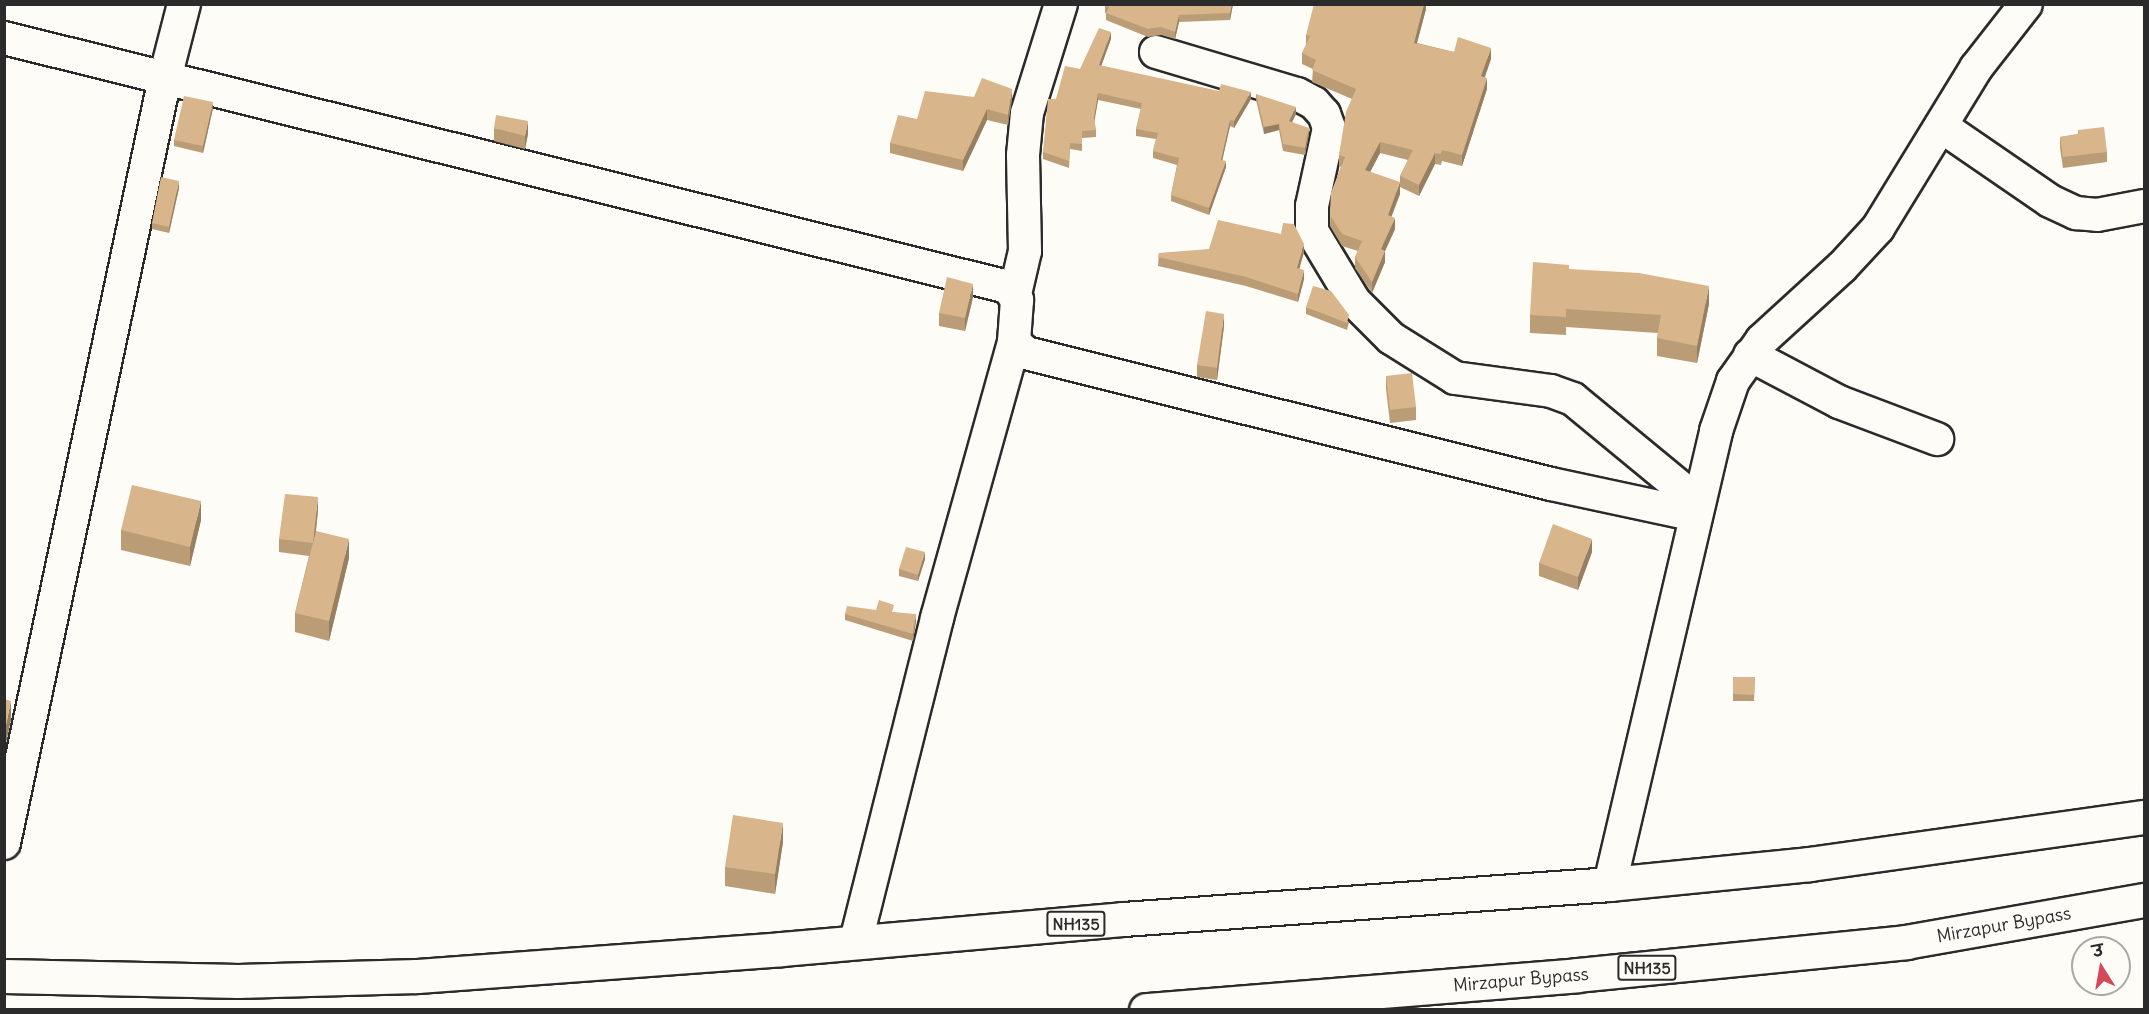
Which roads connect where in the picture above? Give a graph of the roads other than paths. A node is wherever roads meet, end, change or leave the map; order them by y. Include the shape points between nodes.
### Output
1 (184, 4) edge
2 (1061, 4) edge
3 (2026, 4) edge
4 (4, 38) edge
5 (1156, 52) dead end
6 (165, 78) junction
7 (1941, 126) junction
8 (2145, 207) edge
9 (1015, 294) junction
10 (1014, 342) junction
11 (1750, 355) junction
12 (1937, 439) dead end
13 (1698, 509) junction
14 (2145, 817) edge
15 (4, 843) edge
16 (1610, 884) junction
17 (2145, 900) edge
18 (858, 933) dead end
19 (4, 976) edge
20 (1146, 1010) edge

1 - 6 street
2 - 9 street via 1028,113 1023,155 1025,251
3 - 7 street via 1976,68
4 - 6 street
5 - 13 street via 1297,94 1314,102 1324,114 1329,128 1312,206 1312,231 1354,301 1391,338 1455,378 1551,391 1573,399
6 - 9 street via 1008,287
6 - 15 street
7 - 8 street via 2050,201 2076,213 2097,215
7 - 11 street via 1878,228
9 - 10 street
10 - 13 street via 1026,353 1551,484
10 - 18 street via 943,596
11 - 12 street via 1839,402
11 - 13 street via 1724,399
13 - 16 street
14 - 16 highway, NH135 via 1809,864
16 - 19 highway, NH135 via 417,976 238,981
17 - 20 highway, Mirzapur Bypass / NH135 via 1906,942 1577,975

